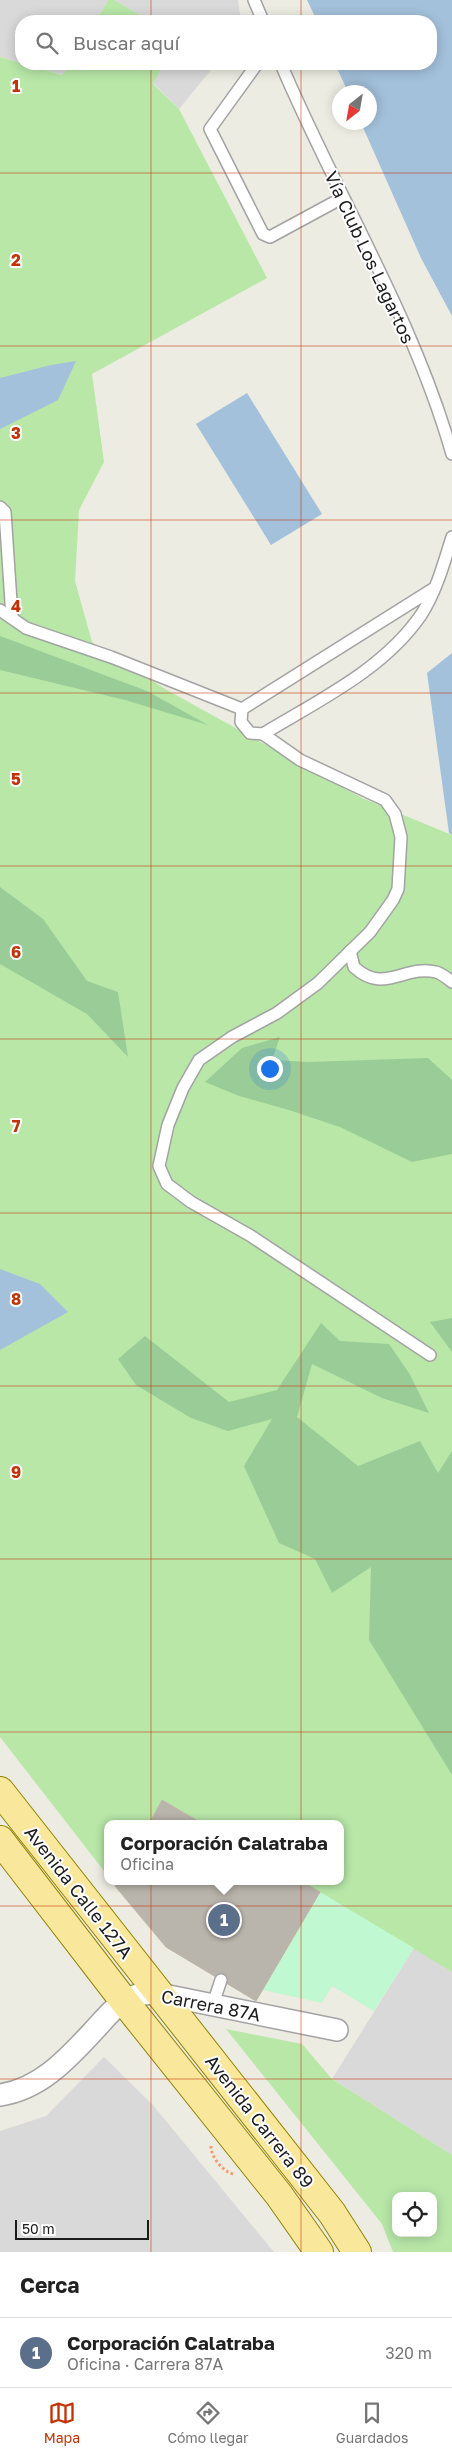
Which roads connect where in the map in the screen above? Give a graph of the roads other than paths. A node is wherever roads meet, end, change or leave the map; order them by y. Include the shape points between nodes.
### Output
1 (254, 0) edge
2 (260, 15) edge
3 (253, 70) edge
4 (284, 70) edge
5 (342, 198) junction
6 (452, 454) edge
7 (0, 507) edge
8 (452, 537) edge
9 (433, 590) junction
10 (0, 610) edge
11 (12, 617) junction
12 (242, 709) junction
13 (263, 734) junction
14 (350, 951) junction
15 (452, 982) edge
16 (430, 1354) dead end
17 (0, 1791) edge
18 (0, 1840) edge
19 (221, 1980) dead end
20 (159, 1994) junction
21 (124, 2001) junction
22 (213, 2004) junction
23 (338, 2030) dead end
24 (0, 2095) edge
25 (319, 2252) edge
26 (357, 2252) edge

1 - 2 lane
3 - 5 lane via 210,129 262,234 270,236
4 - 5 lane, Vía Club Los Lagartos
5 - 6 lane, Vía Club Los Lagartos via 378,270 438,406
7 - 11 lane via 5,512
8 - 9 lane
9 - 12 lane
9 - 13 lane via 421,614 379,662
10 - 11 lane
11 - 12 lane via 26,628 111,657
12 - 13 lane via 240,716 246,728 255,735
13 - 14 lane via 300,760 385,800 394,814 401,837 398,889 370,932
14 - 15 lane via 354,967 373,979 386,980 426,970 438,972
14 - 16 lane via 318,983 199,1060 168,1125 159,1166 167,1184 190,1202 251,1236
17 - 20 main road, Avenida Calle 127A
18 - 21 main road, Avenida Calle 127A
19 - 22 lane
20 - 21 street, Carrera 87A via 145,1993
20 - 22 street, Carrera 87A
20 - 26 main road, Avenida Carrera 89 via 332,2213
21 - 24 street, Carrera 87A via 45,2077 15,2093
21 - 25 main road, Avenida Carrera 89 via 279,2195
22 - 23 street, Carrera 87A

